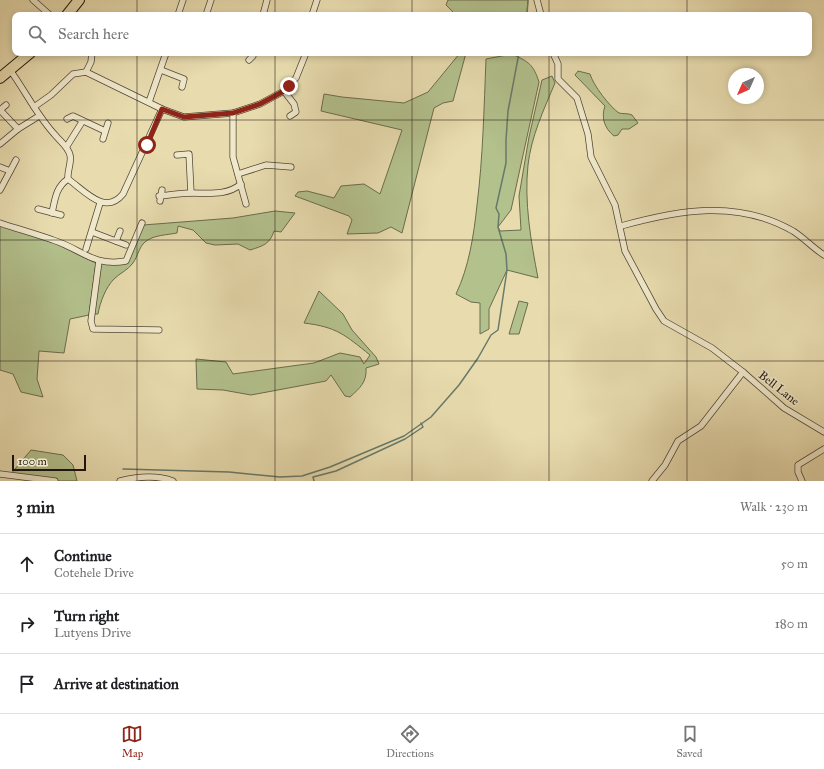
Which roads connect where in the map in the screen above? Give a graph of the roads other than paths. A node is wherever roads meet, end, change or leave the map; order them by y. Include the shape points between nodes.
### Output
1 (33, 0) edge
2 (79, 0) edge
3 (183, 0) edge
4 (211, 0) edge
5 (267, 0) edge
6 (317, 0) edge
7 (537, 0) edge
8 (47, 12) edge
9 (69, 12) edge
10 (179, 12) edge
11 (207, 12) edge
12 (265, 12) edge
13 (313, 12) edge
14 (540, 12) edge
15 (26, 56) edge
16 (92, 56) edge
17 (165, 56) edge
18 (305, 56) edge
19 (554, 56) edge
20 (10, 70) junction
21 (161, 70) junction
22 (86, 72) junction
23 (0, 78) edge
24 (182, 87) dead end
25 (284, 91) junction
26 (148, 102) junction
27 (6, 105) dead end
28 (34, 107) junction
29 (162, 109) junction
30 (0, 110) edge
31 (233, 113) junction
32 (39, 116) junction
33 (290, 116) dead end
34 (67, 119) dead end
35 (82, 122) junction
36 (108, 123) dead end
37 (18, 129) junction
38 (105, 131) junction
39 (103, 139) dead end
40 (0, 144) edge
41 (67, 146) junction
42 (176, 155) dead end
43 (16, 160) dead end
44 (0, 167) edge
45 (291, 167) dead end
46 (10, 171) junction
47 (238, 174) junction
48 (68, 179) junction
49 (241, 184) junction
50 (0, 190) edge
51 (191, 193) junction
52 (160, 196) dead end
53 (100, 203) junction
54 (246, 204) dead end
55 (38, 209) dead end
56 (52, 213) junction
57 (61, 215) dead end
58 (0, 223) edge
59 (142, 223) dead end
60 (621, 226) junction
61 (120, 231) dead end
62 (92, 232) junction
63 (116, 241) junction
64 (126, 245) dead end
65 (86, 249) dead end
66 (824, 255) edge
67 (99, 261) junction
68 (159, 330) dead end
69 (743, 372) junction
70 (824, 432) edge
71 (824, 449) edge
72 (0, 474) edge
73 (55, 481) edge
74 (120, 481) edge
75 (172, 481) edge
76 (652, 481) edge
77 (802, 481) edge

1 - 8 street
2 - 9 highway
3 - 10 street
4 - 11 street
5 - 12 street
6 - 13 street
7 - 14 street
15 - 20 highway
16 - 22 street
17 - 21 street
18 - 25 street via 296,78
19 - 60 street, Bell Lane via 558,64 558,80 577,98 588,134 591,157 615,205
20 - 23 highway
20 - 28 street
21 - 24 street via 185,77
21 - 26 street
22 - 26 street
22 - 28 street via 73,74
25 - 31 street via 260,104
25 - 33 street via 299,113
26 - 29 street
27 - 30 street
28 - 32 street
29 - 31 street via 184,117
29 - 53 street via 124,194 111,204
30 - 37 street
31 - 47 street via 233,157
32 - 37 street
32 - 41 street
34 - 35 street via 73,116
35 - 38 street
35 - 41 street
36 - 38 street
37 - 40 street
38 - 39 street
41 - 48 street via 71,156
42 - 51 street via 189,154
43 - 46 street
44 - 46 street
45 - 47 street via 266,165
46 - 50 street
47 - 49 street
48 - 53 street
48 - 56 street via 62,182 57,191
49 - 51 street via 228,191
49 - 54 street
51 - 52 street
53 - 62 street
55 - 56 street
56 - 57 street
58 - 67 street via 54,240
59 - 67 street via 126,261
60 - 66 street via 664,215 709,209 742,214 778,224 794,232
60 - 69 street, Bell Lane via 630,262 664,321 712,348
61 - 63 street
62 - 63 street
62 - 65 street
63 - 64 street
67 - 68 street via 91,321 93,329
69 - 70 street, Bell Lane via 765,394
69 - 76 street via 701,426 678,441 665,465
71 - 77 street via 798,465
72 - 73 street
74 - 75 street via 133,478

